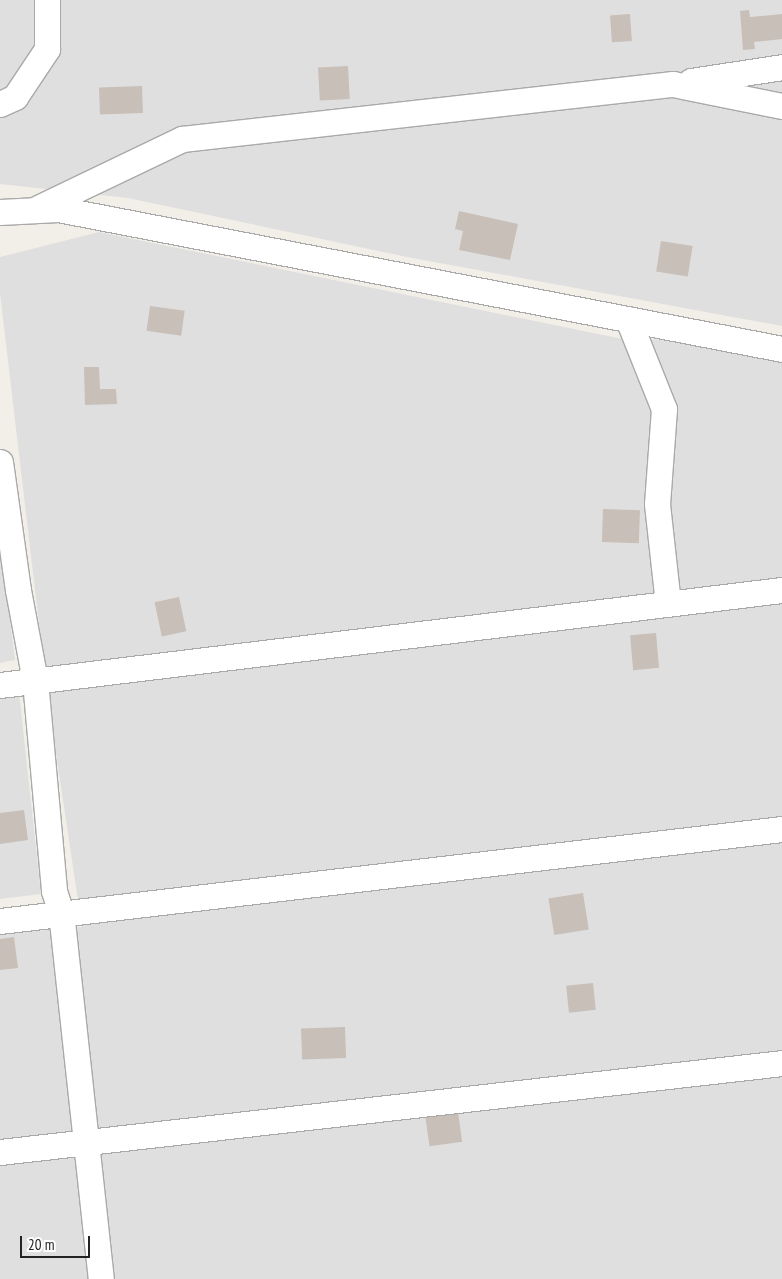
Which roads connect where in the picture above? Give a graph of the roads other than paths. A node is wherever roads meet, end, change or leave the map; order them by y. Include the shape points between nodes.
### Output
1 (46, 0) edge
2 (782, 67) edge
3 (673, 84) junction
4 (0, 104) edge
5 (782, 106) edge
6 (34, 210) junction
7 (0, 212) edge
8 (628, 319) junction
9 (782, 349) edge
10 (0, 462) edge
11 (782, 590) edge
12 (668, 603) junction
13 (36, 681) junction
14 (0, 685) edge
15 (782, 829) edge
16 (61, 912) junction
17 (0, 921) edge
18 (782, 1063) edge
19 (86, 1142) junction
20 (0, 1152) edge
21 (100, 1279) edge

1 - 4 street via 47,49 15,97
2 - 3 street
3 - 5 street
3 - 6 street via 182,139
6 - 7 street
6 - 8 street via 58,209 231,240
8 - 9 street
8 - 12 street via 664,409 657,504
10 - 13 street via 18,590
11 - 12 street
12 - 13 street
13 - 14 street
13 - 16 street via 54,891
15 - 16 street
16 - 17 street
16 - 19 street
18 - 19 street
19 - 20 street
19 - 21 street

